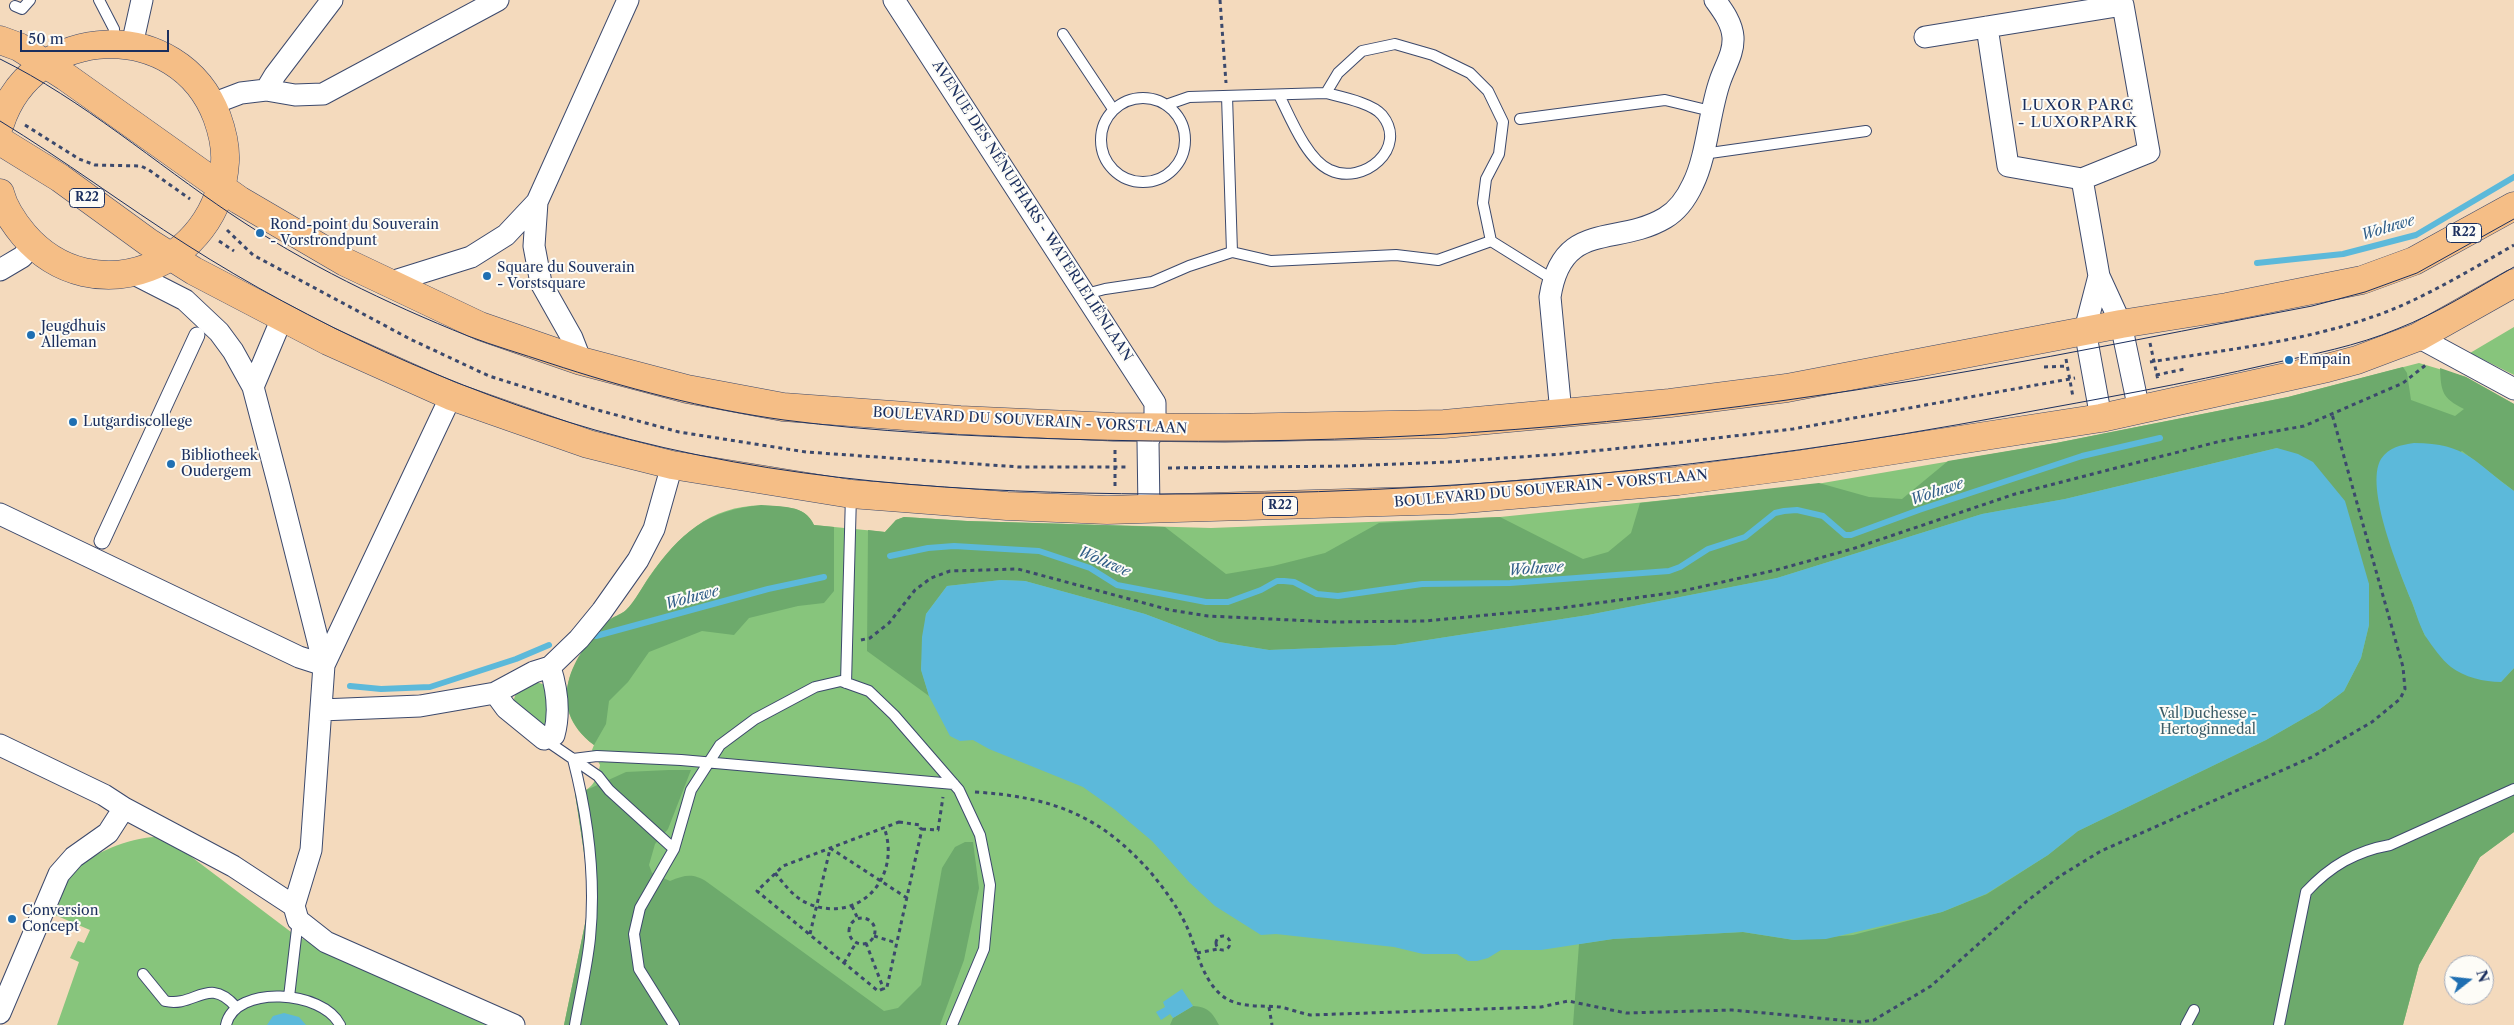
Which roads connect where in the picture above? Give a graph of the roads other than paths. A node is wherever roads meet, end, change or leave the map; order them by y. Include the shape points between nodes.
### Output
1 (30, 0) edge
2 (99, 0) edge
3 (142, 0) edge
4 (332, 0) edge
5 (498, 0) edge
6 (628, 0) edge
7 (894, 0) edge
8 (1715, 0) edge
9 (15, 6) dead end
10 (1987, 27) junction
11 (1063, 34) dead end
12 (1924, 37) dead end
13 (0, 40) edge
14 (123, 44) junction
15 (45, 64) junction
16 (266, 90) junction
17 (1326, 93) junction
18 (1279, 95) junction
19 (1227, 96) junction
20 (212, 104) junction
21 (1166, 105) junction
22 (1113, 109) junction
23 (1711, 111) junction
24 (2, 118) edge
25 (1520, 119) dead end
26 (1866, 131) dead end
27 (0, 141) edge
28 (1703, 154) junction
29 (2082, 178) junction
30 (222, 188) junction
31 (0, 193) edge
32 (537, 202) junction
33 (2514, 206) edge
34 (1491, 241) junction
35 (32, 245) junction
36 (1232, 252) junction
37 (172, 258) junction
38 (0, 270) edge
39 (132, 273) junction
40 (2099, 276) junction
41 (1552, 279) junction
42 (388, 283) junction
43 (2514, 283) edge
44 (1086, 294) junction
45 (282, 318) junction
46 (2121, 324) junction
47 (2085, 330) junction
48 (197, 334) dead end
49 (2423, 347) junction
50 (581, 361) junction
51 (253, 388) junction
52 (2514, 389) edge
53 (450, 396) junction
54 (2139, 410) junction
55 (1561, 413) junction
56 (2101, 418) junction
57 (1155, 427) junction
58 (672, 465) junction
59 (851, 494) junction
60 (1149, 510) junction
61 (0, 514) edge
62 (102, 541) dead end
63 (324, 665) junction
64 (550, 667) junction
65 (846, 683) junction
66 (495, 694) junction
67 (321, 710) junction
68 (544, 739) junction
69 (0, 745) edge
70 (573, 759) junction
71 (708, 762) junction
72 (957, 788) junction
73 (2514, 789) edge
74 (124, 808) junction
75 (674, 849) junction
76 (296, 913) junction
77 (143, 974) dead end
78 (289, 997) junction
79 (236, 1008) junction
80 (2194, 1010) dead end
81 (0, 1013) edge
82 (226, 1025) edge
83 (340, 1025) edge
84 (514, 1025) edge
85 (575, 1025) edge
86 (674, 1025) edge
87 (952, 1025) edge
88 (2186, 1025) edge
89 (2278, 1025) edge

1 - 9 lane via 22,9
2 - 14 lane
3 - 14 street
4 - 16 street
5 - 16 street via 323,94 295,95
6 - 32 street
7 - 44 street, AVENUE DES NÉNUPHARS - WATERLELIËNLAAN
8 - 23 street via 1727,16 1733,37 1730,58
10 - 12 street
10 - 29 street via 2008,166
10 - 29 street via 2123,5 2149,152
11 - 22 lane
13 - 15 main road, BOULEVARD DU SOUVERAIN - VORSTLAAN / R22
14 - 15 main road via 78,49
14 - 20 main road via 156,53 178,66 197,83
15 - 24 main road via 21,86
15 - 30 main road, BOULEVARD DU SOUVERAIN - VORSTLAAN / R22
16 - 20 street via 241,93
17 - 18 lane
17 - 18 lane via 1365,104 1382,115 1390,134 1386,155 1371,168 1351,174 1330,170 1314,157 1298,134
17 - 34 lane via 1338,73 1362,52 1395,44 1433,55 1470,73 1488,91 1503,122 1499,154 1486,179 1483,203
18 - 19 lane
19 - 21 lane via 1189,97
19 - 36 lane
20 - 30 main road via 222,131 226,160
21 - 22 lane via 1153,99 1139,98 1125,101
21 - 22 lane via 1183,126 1183,154 1166,175 1153,181 1126,179 1106,160 1101,147 1101,133
23 - 25 lane via 1665,100
23 - 28 street
26 - 28 lane
27 - 37 main road, BOULEVARD DU SOUVERAIN - VORSTLAAN / R22 via 60,178
28 - 41 street via 1694,182 1683,201 1665,218 1581,244 1565,256
29 - 40 street
30 - 37 main road via 213,226
30 - 42 main road, BOULEVARD DU SOUVERAIN - VORSTLAAN / R22 via 345,262
31 - 35 main road via 13,222
32 - 42 street via 506,234 471,257
32 - 50 street via 534,246 541,283
33 - 46 main road, BOULEVARD DU SOUVERAIN - VORSTLAAN / R22 via 2414,261 2362,280
34 - 36 lane via 1438,260 1396,255 1271,261
34 - 41 lane
35 - 38 street via 22,257
35 - 39 main road via 79,271 105,275
36 - 44 lane via 1152,282 1105,288
37 - 39 main road
37 - 45 main road, BOULEVARD DU SOUVERAIN - VORSTLAAN / R22
39 - 51 street via 185,300 202,314 233,352
40 - 46 street
40 - 47 street
41 - 55 street via 1550,311
42 - 50 main road, BOULEVARD DU SOUVERAIN - VORSTLAAN / R22 via 480,326
43 - 49 main road, BOULEVARD DU SOUVERAIN - VORSTLAAN / R22
44 - 57 street, AVENUE DES NÉNUPHARS - WATERLELIËNLAAN via 1155,403
45 - 51 street
45 - 53 main road, BOULEVARD DU SOUVERAIN - VORSTLAAN / R22
46 - 47 main road, BOULEVARD DU SOUVERAIN - VORSTLAAN / R22
46 - 54 street
47 - 55 main road, BOULEVARD DU SOUVERAIN - VORSTLAAN / R22 via 1788,388
47 - 56 street
48 - 62 street
49 - 52 street
49 - 54 main road, BOULEVARD DU SOUVERAIN - VORSTLAAN / R22
50 - 57 main road, BOULEVARD DU SOUVERAIN - VORSTLAAN / R22 via 686,390 783,407 960,420
51 - 63 street
53 - 58 main road, BOULEVARD DU SOUVERAIN - VORSTLAAN / R22 via 588,444
53 - 63 street
54 - 56 main road, BOULEVARD DU SOUVERAIN - VORSTLAAN / R22
55 - 57 main road, BOULEVARD DU SOUVERAIN - VORSTLAAN / R22 via 1444,424
56 - 60 main road, BOULEVARD DU SOUVERAIN - VORSTLAAN / R22 via 1798,465 1678,480 1452,500
57 - 60 street, AVENUE DES NÉNUPHARS - WATERLELIËNLAAN via 1148,442
58 - 59 main road, BOULEVARD DU SOUVERAIN - VORSTLAAN / R22
58 - 64 street via 654,529 638,560 579,639
59 - 60 main road, BOULEVARD DU SOUVERAIN - VORSTLAAN / R22 via 1007,506
59 - 65 lane
61 - 63 street via 299,657
63 - 67 street
64 - 66 street via 534,672
64 - 68 street via 558,720 554,735
65 - 71 lane via 841,681 815,687 755,719 720,745
65 - 72 lane via 869,691
66 - 67 street via 420,706
66 - 68 street via 506,708
67 - 76 street via 311,850
68 - 70 lane
69 - 74 street via 104,795
70 - 71 lane via 597,756
70 - 75 lane via 598,776
70 - 85 lane via 585,813 591,867 590,937
71 - 72 lane via 942,783
71 - 75 lane via 691,790
72 - 87 lane via 980,835 990,885 984,949
73 - 89 lane via 2390,845 2345,859 2319,878 2306,892
74 - 76 street via 233,866
74 - 81 street via 108,833 74,856 59,874
75 - 86 lane via 640,908 634,934 639,969
76 - 78 lane
76 - 84 street via 326,942
77 - 79 lane via 165,1001 176,1003 198,994 214,992 226,996
78 - 79 lane via 261,998
78 - 83 lane via 315,1002 332,1014
79 - 82 lane
80 - 88 lane

